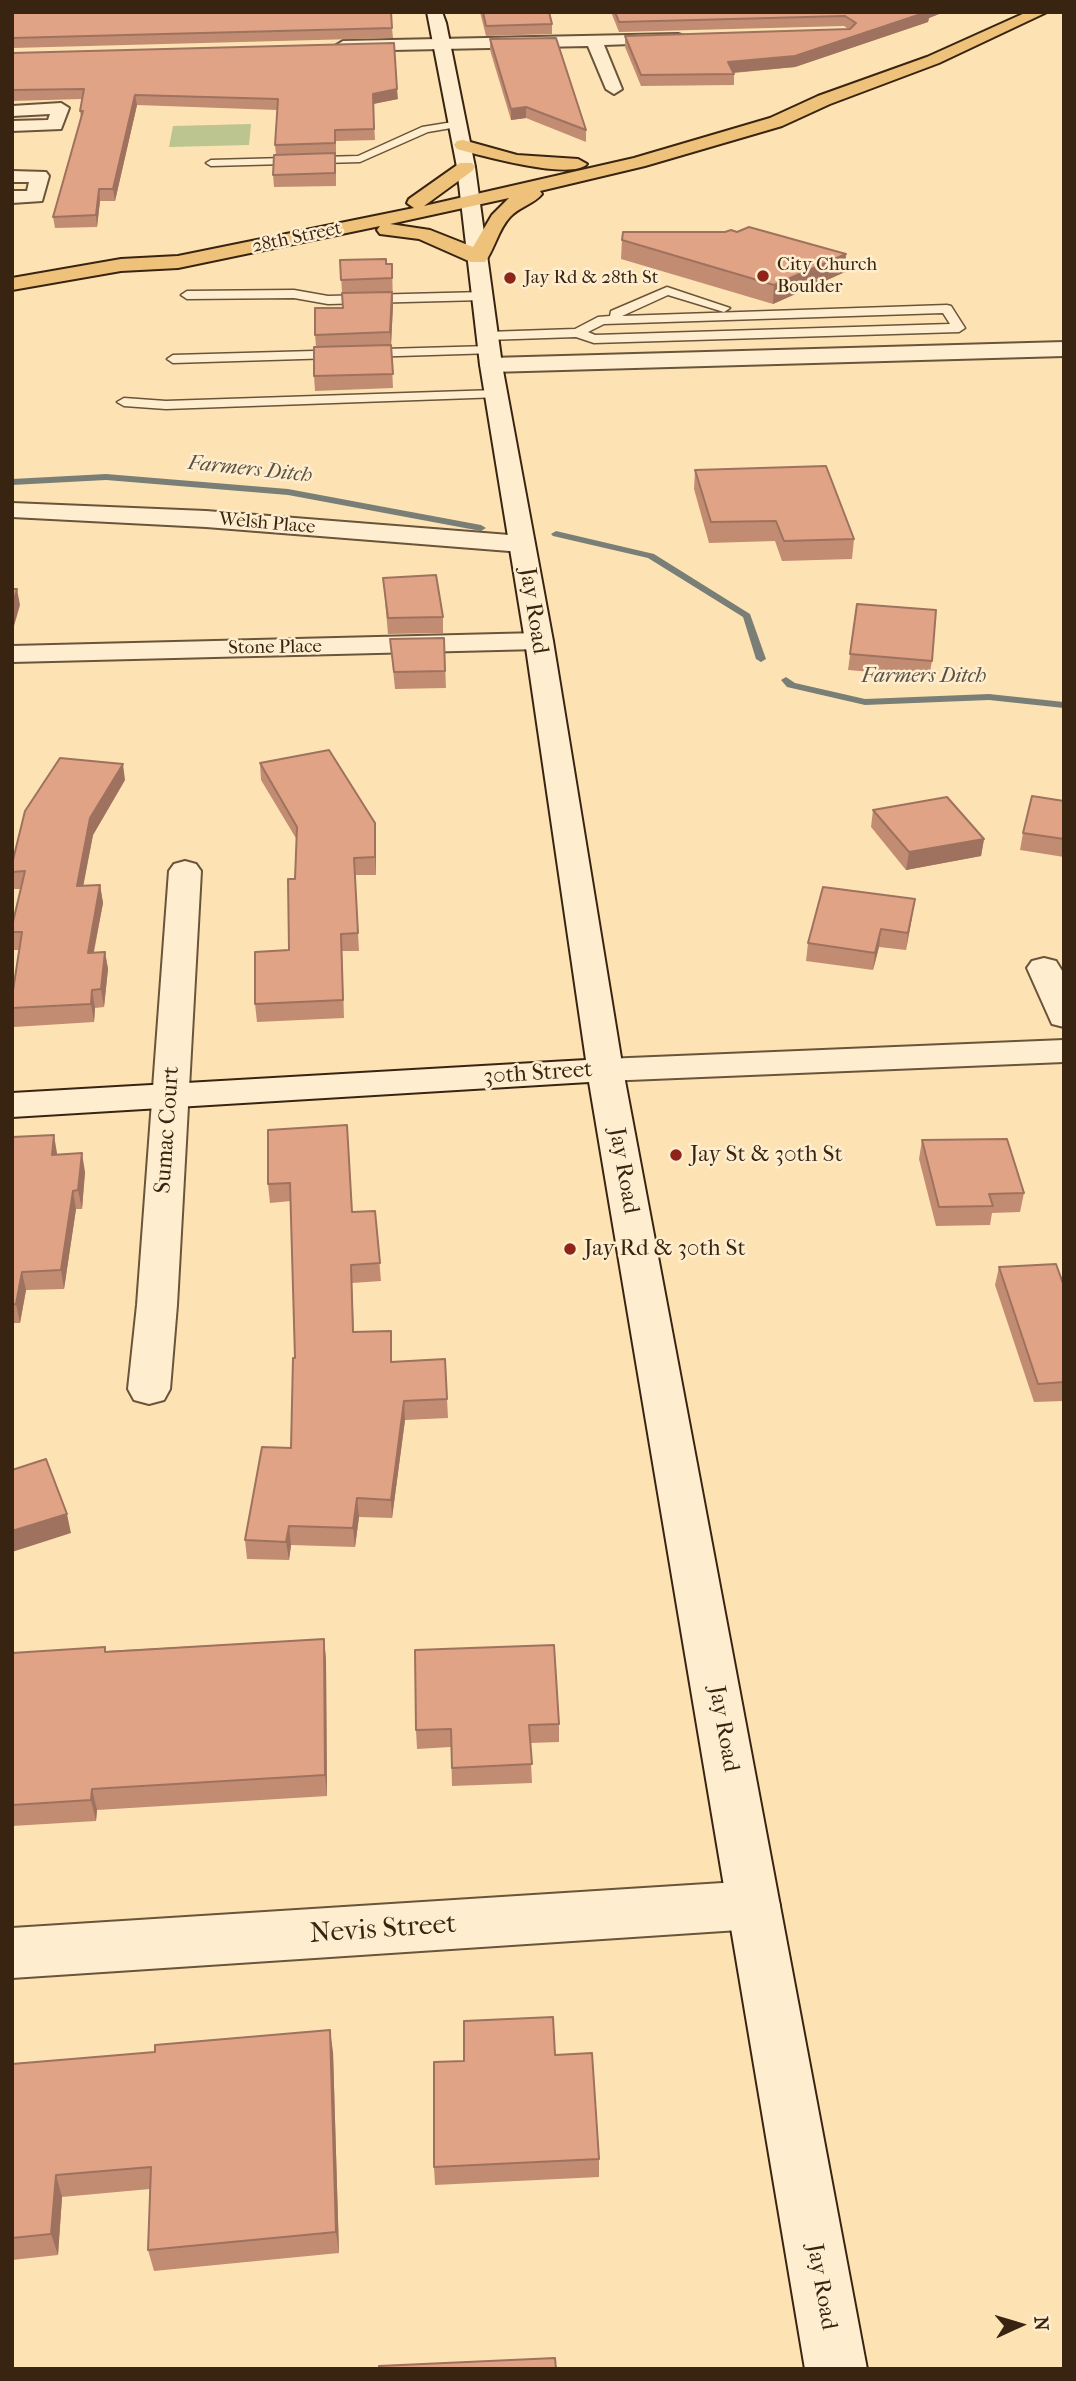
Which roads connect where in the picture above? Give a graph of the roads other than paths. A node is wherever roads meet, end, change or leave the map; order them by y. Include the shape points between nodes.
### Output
1 (434, 12) edge
2 (1040, 12) edge
3 (691, 38) edge
4 (594, 40) junction
5 (442, 43) junction
6 (332, 47) edge
7 (614, 89) dead end
8 (12, 111) edge
9 (459, 124) junction
10 (12, 126) edge
11 (463, 145) junction
12 (211, 163) dead end
13 (466, 167) junction
14 (588, 169) junction
15 (12, 177) edge
16 (12, 197) edge
17 (470, 197) junction
18 (416, 203) junction
19 (478, 258) junction
20 (178, 262) junction
21 (121, 265) junction
22 (12, 284) edge
23 (187, 295) dead end
24 (483, 296) junction
25 (744, 314) junction
26 (602, 320) junction
27 (577, 333) junction
28 (1064, 349) edge
29 (489, 350) junction
30 (173, 359) dead end
31 (496, 394) junction
32 (124, 402) dead end
33 (12, 510) edge
34 (522, 544) junction
35 (539, 641) junction
36 (12, 654) edge
37 (185, 871) dead end
38 (1044, 968) dead end
39 (1064, 1017) edge
40 (1064, 1051) edge
41 (606, 1070) junction
42 (170, 1097) junction
43 (12, 1105) edge
44 (149, 1389) dead end
45 (754, 1905) junction
46 (12, 1953) edge
47 (836, 2369) edge

1 - 5 street, Jay Road
2 - 14 highway via 776,122 720,140
3 - 4 street
4 - 5 street
4 - 7 street
5 - 6 street
5 - 9 street, Jay Road
8 - 10 street via 61,108 55,125
9 - 11 street, Jay Road
9 - 12 lane via 426,129 360,159
11 - 13 street, Jay Road
11 - 14 highway via 516,160
13 - 17 street, Jay Road
13 - 18 highway
14 - 17 highway
14 - 19 highway via 508,207 496,219
15 - 16 street via 40,176 35,197
17 - 18 highway, 28th Street
17 - 19 street, Jay Road
17 - 20 highway, 28th Street
18 - 21 highway, 28th Street via 169,250
19 - 20 highway via 442,237 369,230 228,258
19 - 24 street, Jay Road
20 - 21 highway, 28th Street
21 - 22 highway, 28th Street
23 - 24 lane via 294,294 328,300
24 - 29 street, Jay Road
25 - 26 lane
25 - 26 lane via 667,291
25 - 27 lane via 947,309 959,328 594,340
26 - 27 lane
27 - 29 lane
28 - 29 street
29 - 30 lane
29 - 31 street, Jay Road
31 - 32 lane via 166,405
31 - 34 street, Jay Road
33 - 34 street, Welsh Place via 206,519
34 - 35 street, Jay Road
35 - 36 street, Stone Place
35 - 41 street, Jay Road
37 - 42 street, Sumac Court
38 - 39 street
40 - 41 street, 30th Street
41 - 42 street, 30th Street
41 - 45 street, Jay Road
42 - 43 street, 30th Street
42 - 44 street, Sumac Court
45 - 46 street, Nevis Street
45 - 47 street, Jay Road

